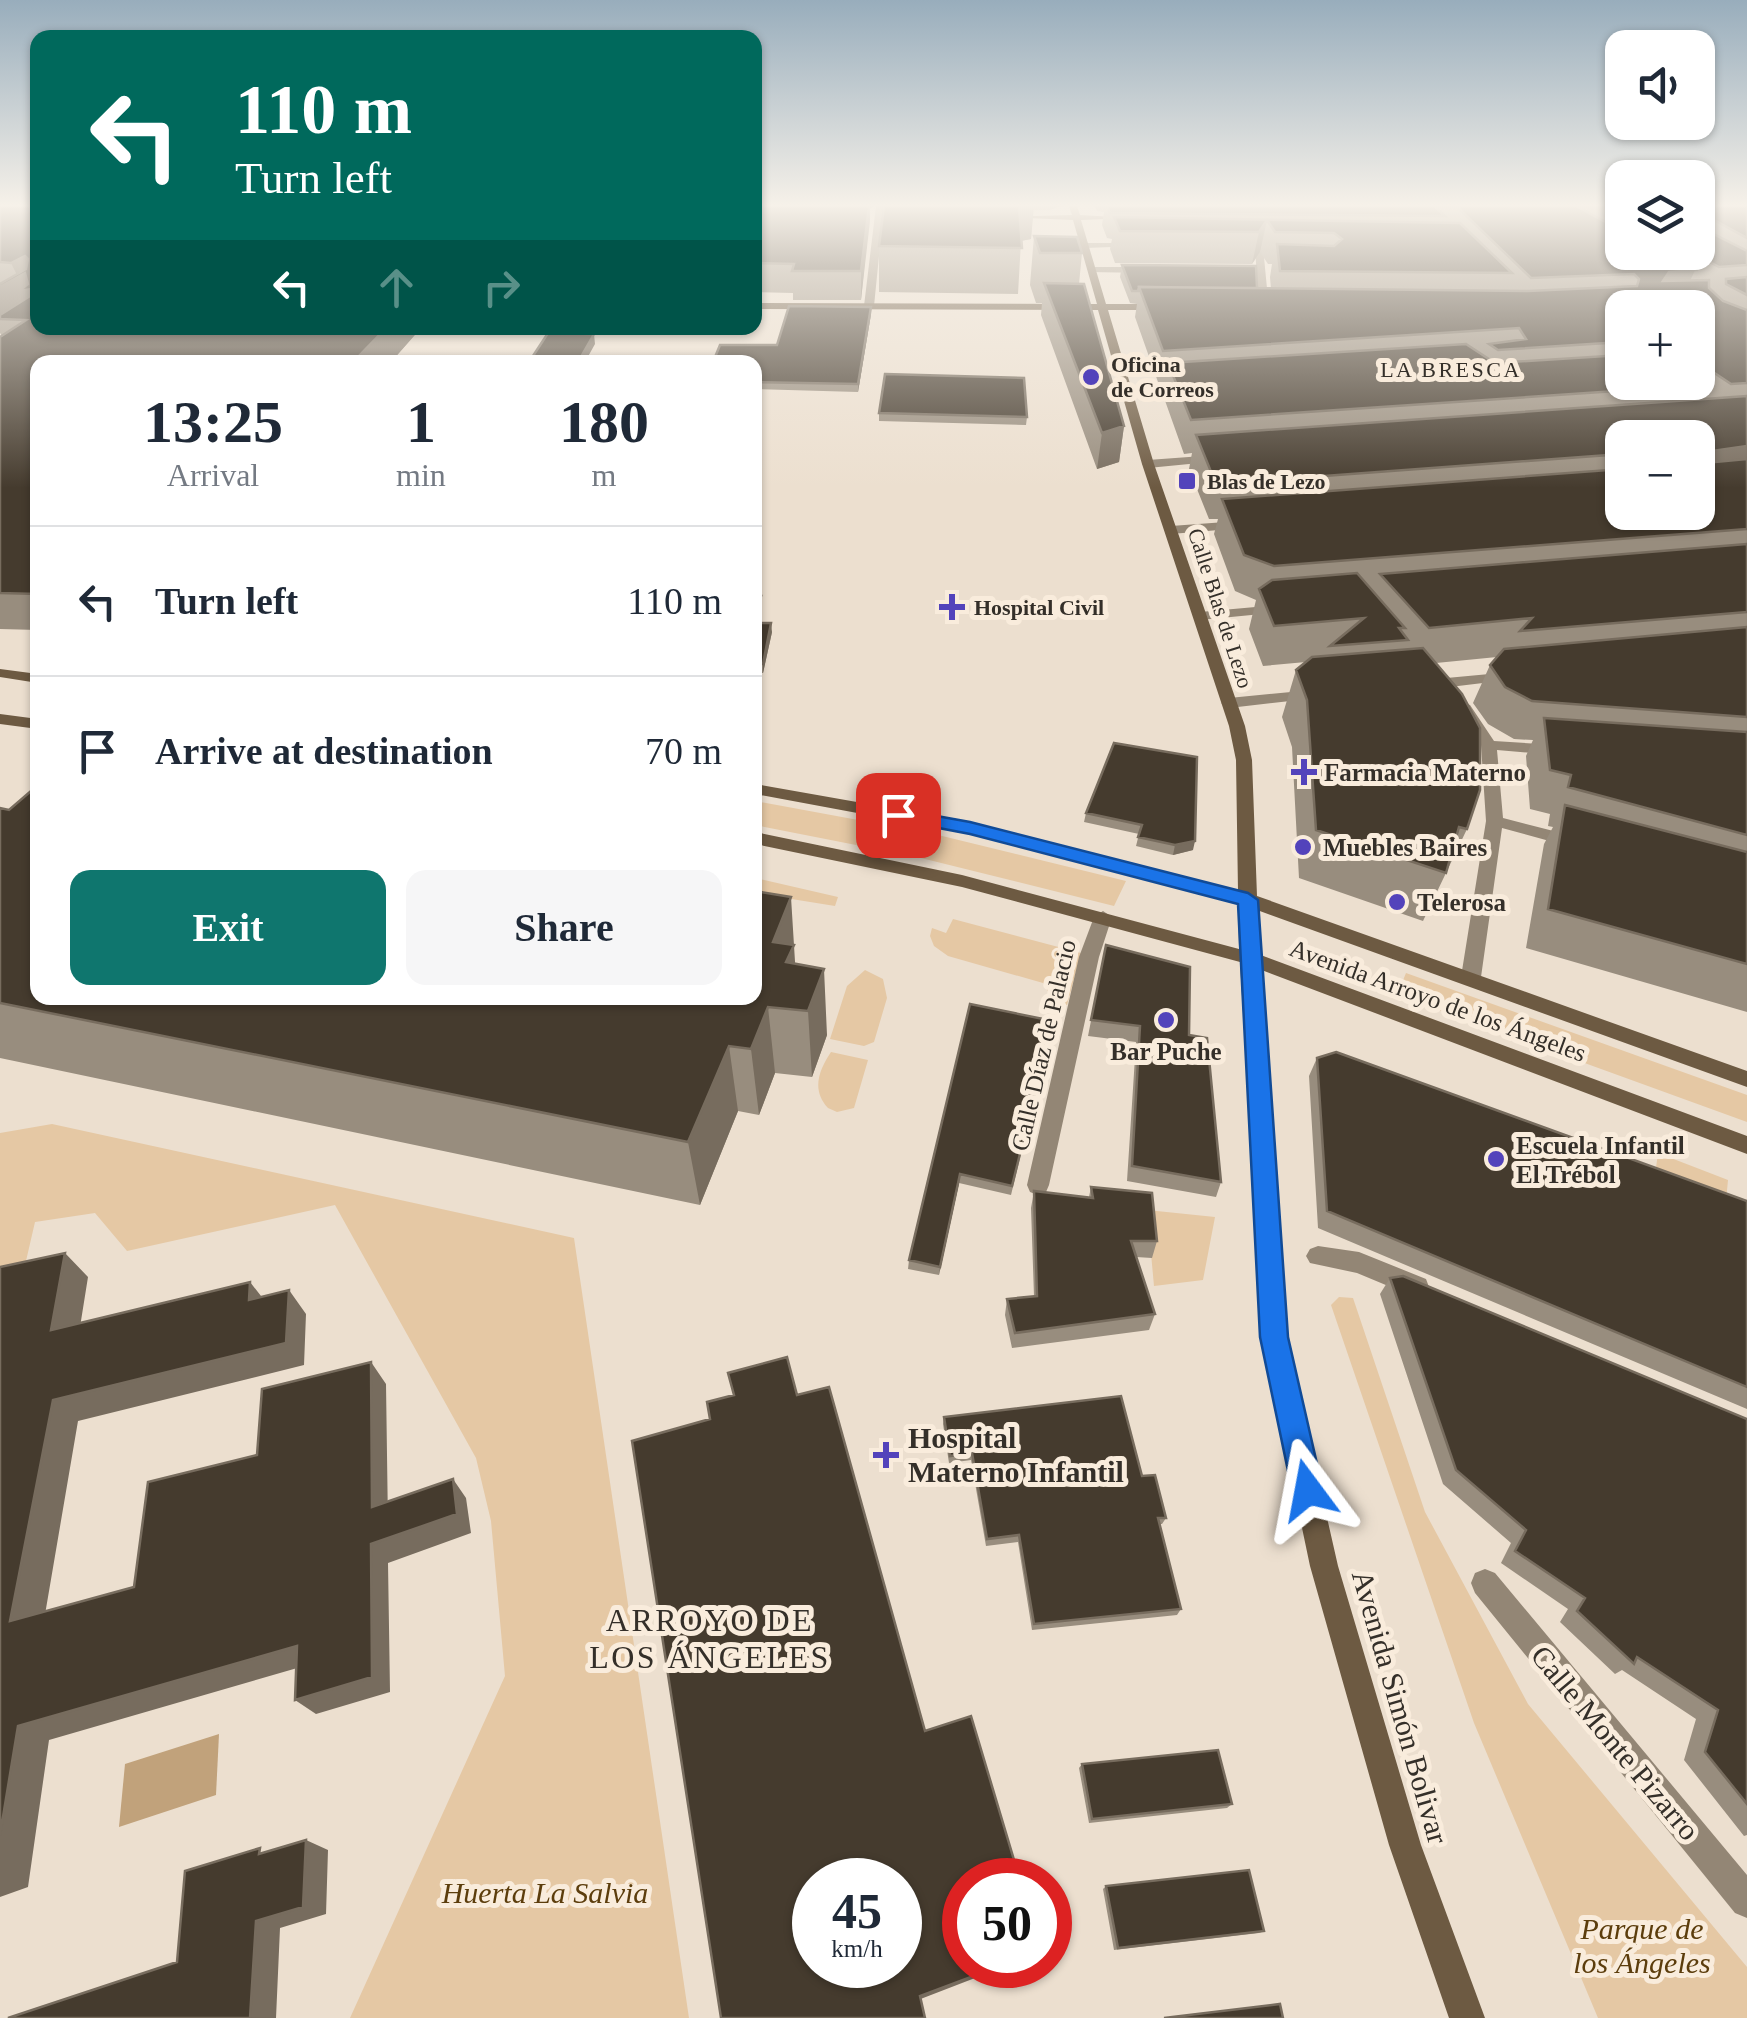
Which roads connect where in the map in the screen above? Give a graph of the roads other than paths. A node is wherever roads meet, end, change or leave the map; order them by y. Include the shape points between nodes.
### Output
1 (870, 300) edge
2 (1100, 300) edge
3 (1259, 300) edge
4 (762, 306) edge
5 (869, 306) junction
6 (1102, 306) junction
7 (1173, 308) edge
8 (1259, 309) joint
9 (1281, 310) edge
10 (1204, 386) edge
11 (1126, 392) junction
12 (1236, 458) edge
13 (1148, 464) junction
14 (1249, 524) edge
15 (1171, 530) junction
16 (1295, 608) edge
17 (1200, 616) junction
18 (0, 674) edge
19 (1528, 675) edge
20 (30, 678) edge
21 (1404, 679) edge
22 (1448, 682) junction
23 (1329, 694) edge
24 (1229, 703) junction
25 (0, 719) edge
26 (30, 723) edge
27 (1489, 745) junction
28 (1574, 751) edge
29 (762, 790) edge
30 (1494, 821) junction
31 (762, 839) edge
32 (1600, 849) edge
33 (1248, 900) junction
34 (1103, 918) junction
35 (1249, 945) junction
36 (1471, 977) junction
37 (1747, 1079) edge
38 (1747, 1145) edge
39 (1038, 1185) dead end
40 (1318, 1256) dead end
41 (1447, 1300) edge
42 (1484, 1583) dead end
43 (1747, 1901) edge
44 (1467, 2018) edge

1 - 5 street
2 - 6 main road, Calle Blas de Lezo
3 - 8 street
4 - 5 main road
5 - 6 main road
6 - 7 main road
6 - 11 main road, Calle Blas de Lezo
8 - 9 main road
10 - 11 street
11 - 13 main road, Calle Blas de Lezo
12 - 13 street
13 - 15 main road, Calle Blas de Lezo
14 - 15 street
15 - 17 main road, Calle Blas de Lezo
16 - 17 street
17 - 24 main road, Calle Blas de Lezo
18 - 20 main road
19 - 22 street
21 - 22 street via 1418,685
22 - 27 street
23 - 24 street
24 - 33 main road, Calle Blas de Lezo via 1244,760
25 - 26 main road
27 - 28 street
27 - 30 street
29 - 33 main road, Avenida Arroyo de los Ángeles via 970,828
30 - 32 street
30 - 36 street
31 - 34 main road, Avenida Arroyo de los Ángeles
33 - 35 main road, Calle Blas de Lezo
33 - 36 main road, Avenida Arroyo de los Ángeles
34 - 35 main road, Avenida Arroyo de los Ángeles
34 - 39 street, Calle Díaz de Palacio
35 - 38 main road, Avenida Arroyo de los Ángeles
35 - 44 main road, Avenida Simón Bolivar via 1274,1337 1330,1584 1405,1845
36 - 37 main road, Avenida Arroyo de los Ángeles
40 - 41 street via 1358,1263
42 - 43 street, Calle Monte Pizarro

